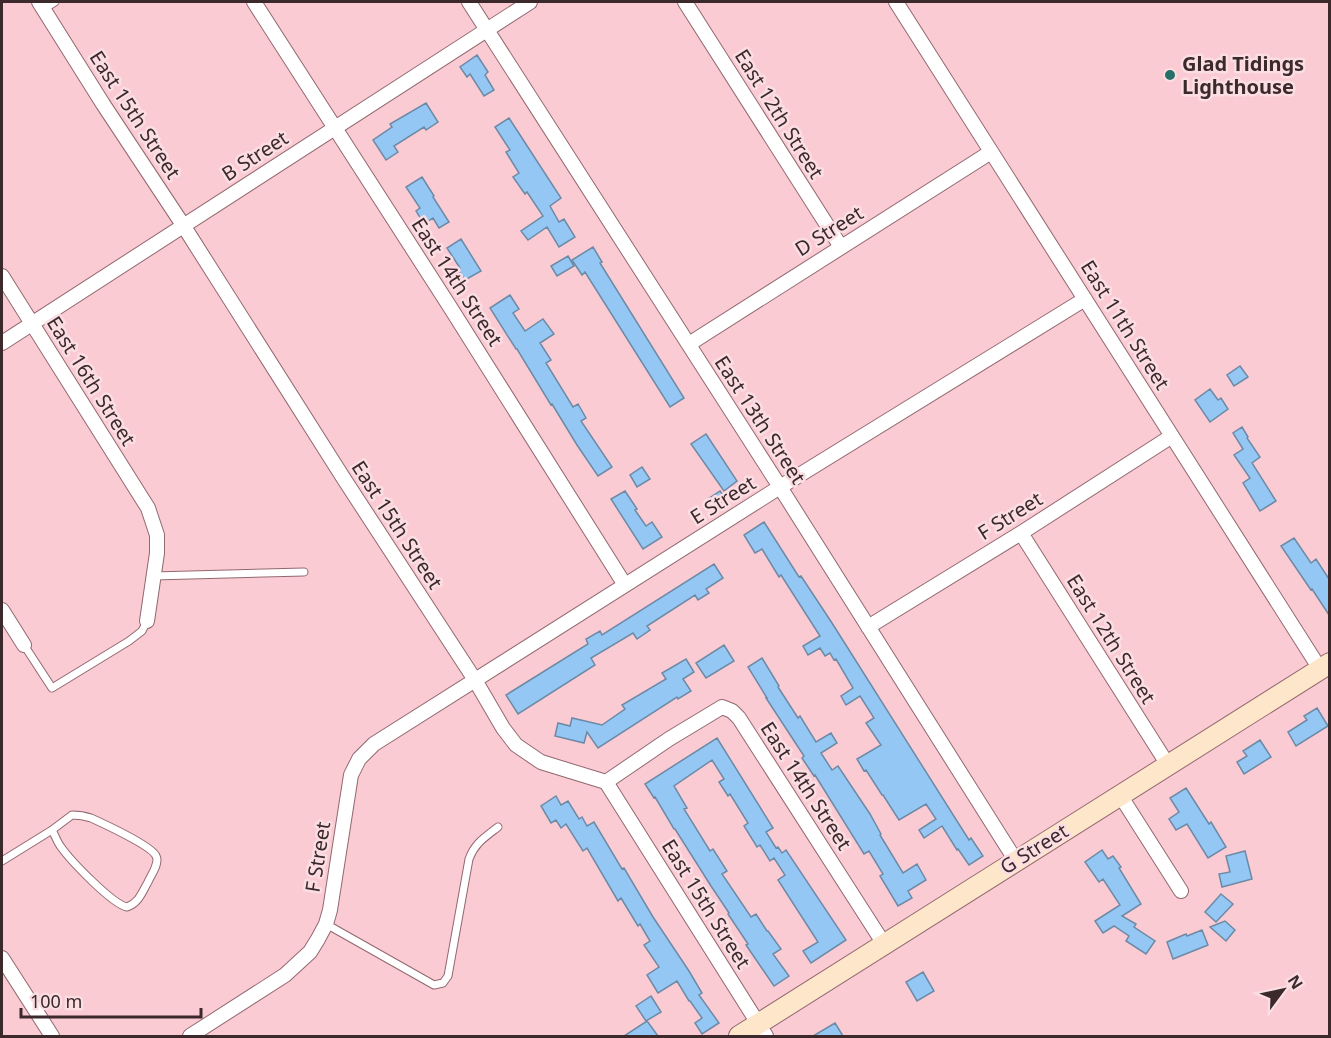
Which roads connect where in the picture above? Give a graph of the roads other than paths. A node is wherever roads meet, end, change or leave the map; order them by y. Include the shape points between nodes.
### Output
1 (254, 2) edge
2 (469, 2) edge
3 (530, 2) edge
4 (685, 2) edge
5 (896, 2) edge
6 (46, 4) edge
7 (487, 30) junction
8 (334, 128) junction
9 (991, 152) junction
10 (183, 225) junction
11 (840, 247) junction
12 (2, 276) edge
13 (1085, 299) junction
14 (32, 323) junction
15 (2, 343) edge
16 (689, 344) junction
17 (1172, 436) junction
18 (780, 487) junction
19 (1021, 533) junction
20 (304, 572) dead end
21 (153, 576) junction
22 (625, 585) junction
23 (2, 610) edge
24 (147, 621) joint
25 (868, 627) junction
26 (24, 645) joint
27 (1325, 666) edge
28 (475, 680) junction
29 (1168, 765) junction
30 (606, 782) junction
31 (1120, 795) junction
32 (498, 827) dead end
33 (52, 830) junction
34 (2, 861) edge
35 (1016, 861) junction
36 (1181, 891) dead end
37 (326, 924) junction
38 (884, 944) junction
39 (2, 958) edge
40 (762, 1030) edge
41 (52, 1036) edge
42 (190, 1036) edge
43 (739, 1036) edge

1 - 8 street, East 14th Street
2 - 7 street, East 13th Street
3 - 7 street, B Street
4 - 11 street, East 12th Street
5 - 9 street, East 11th Street
6 - 10 street, East 15th Street via 103,104
7 - 8 street, B Street
7 - 16 street, East 13th Street
8 - 10 street, B Street
8 - 22 street, East 14th Street
9 - 11 street, D Street
9 - 13 street, East 11th Street
10 - 14 street, B Street
10 - 28 street, East 15th Street
11 - 16 street, D Street
12 - 14 street, East 16th Street
13 - 17 street, East 11th Street
13 - 18 street, E Street
14 - 15 street, B Street
14 - 21 street, East 16th Street via 148,508 157,535
16 - 18 street, East 13th Street
17 - 19 street, F Street
17 - 27 street, East 11th Street
18 - 22 street, E Street
18 - 25 street, East 13th Street
19 - 25 street, F Street
19 - 29 street, East 12th Street
20 - 21 lane
21 - 24 street, East 16th Street
22 - 28 street, E Street
23 - 26 street
24 - 26 lane via 129,641 52,688
25 - 35 street, East 13th Street
27 - 29 main road, G Street
28 - 30 street, East 15th Street via 516,745 541,762
28 - 37 street, F Street via 374,744 359,759 351,776
29 - 31 main road, G Street
30 - 38 street, East 14th Street via 722,707 732,711
30 - 40 street, East 15th Street
31 - 35 main road, G Street
31 - 36 street
32 - 37 lane via 477,843 469,860 448,976 442,983 434,985
33 - 33 lane via 77,815 152,850 158,860 138,900 127,907 117,903 92,882 61,847
33 - 34 lane
35 - 38 main road, G Street
37 - 42 street, F Street via 310,952 285,975
38 - 40 main road, G Street
39 - 41 street
40 - 43 main road, G Street

